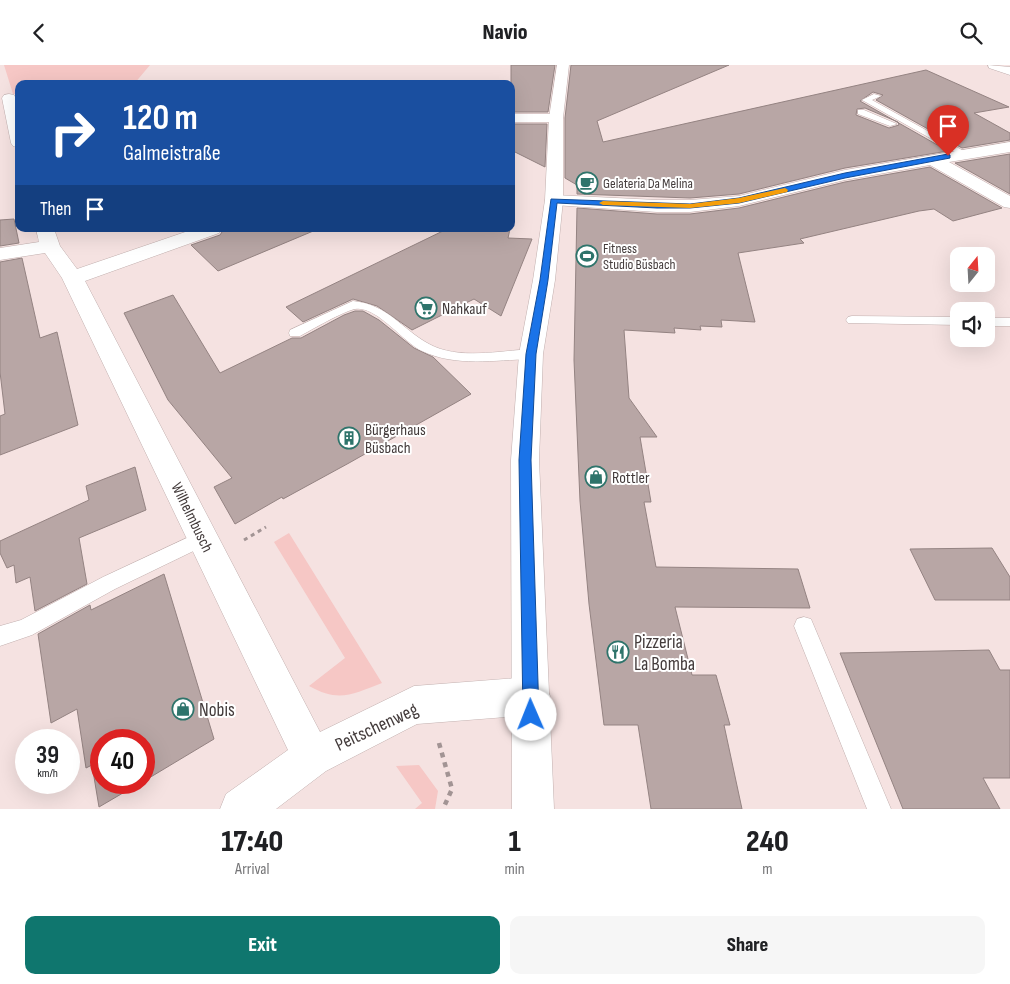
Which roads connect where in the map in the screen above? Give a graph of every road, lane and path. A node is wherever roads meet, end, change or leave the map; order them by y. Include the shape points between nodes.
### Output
1 (563, 65) edge
2 (994, 65) edge
3 (1010, 71) edge
4 (876, 96) dead end
5 (9, 98) dead end
6 (861, 112) dead end
7 (515, 118) edge
8 (556, 118) junction
9 (15, 125) edge
10 (948, 145) junction
11 (1010, 147) edge
12 (965, 154) junction
13 (931, 159) junction
14 (554, 201) junction
15 (1010, 203) edge
16 (203, 232) edge
17 (47, 238) edge
18 (0, 254) edge
19 (73, 278) junction
20 (852, 320) dead end
21 (950, 321) edge
22 (995, 322) edge
23 (1010, 322) edge
24 (295, 333) dead end
25 (531, 354) junction
26 (204, 538) junction
27 (804, 626) dead end
28 (0, 636) edge
29 (531, 696) junction
30 (312, 757) junction
31 (452, 789) dead end
32 (241, 809) edge
33 (443, 809) edge
34 (533, 809) edge
35 (878, 809) edge

1 - 8 street
2 - 3 street
4 - 10 lane via 866,100
5 - 9 street
6 - 10 lane
7 - 8 street
8 - 14 street
10 - 12 lane
11 - 12 street
12 - 13 street
13 - 14 street via 845,175 739,201 690,206
13 - 15 street
14 - 25 street
16 - 19 street
17 - 18 street, Wilhelmbusch
17 - 19 street, Wilhelmbusch
19 - 26 street, Wilhelmbusch
20 - 21 lane
22 - 23 lane
24 - 25 lane via 353,305 362,305 374,309 425,348 454,356
25 - 29 street via 525,460
26 - 28 lane via 25,628
26 - 30 street, Wilhelmbusch
27 - 35 lane
29 - 30 street, Peitschenweg via 414,705
29 - 34 street
30 - 32 street, Peitschenweg
31 - 33 path

